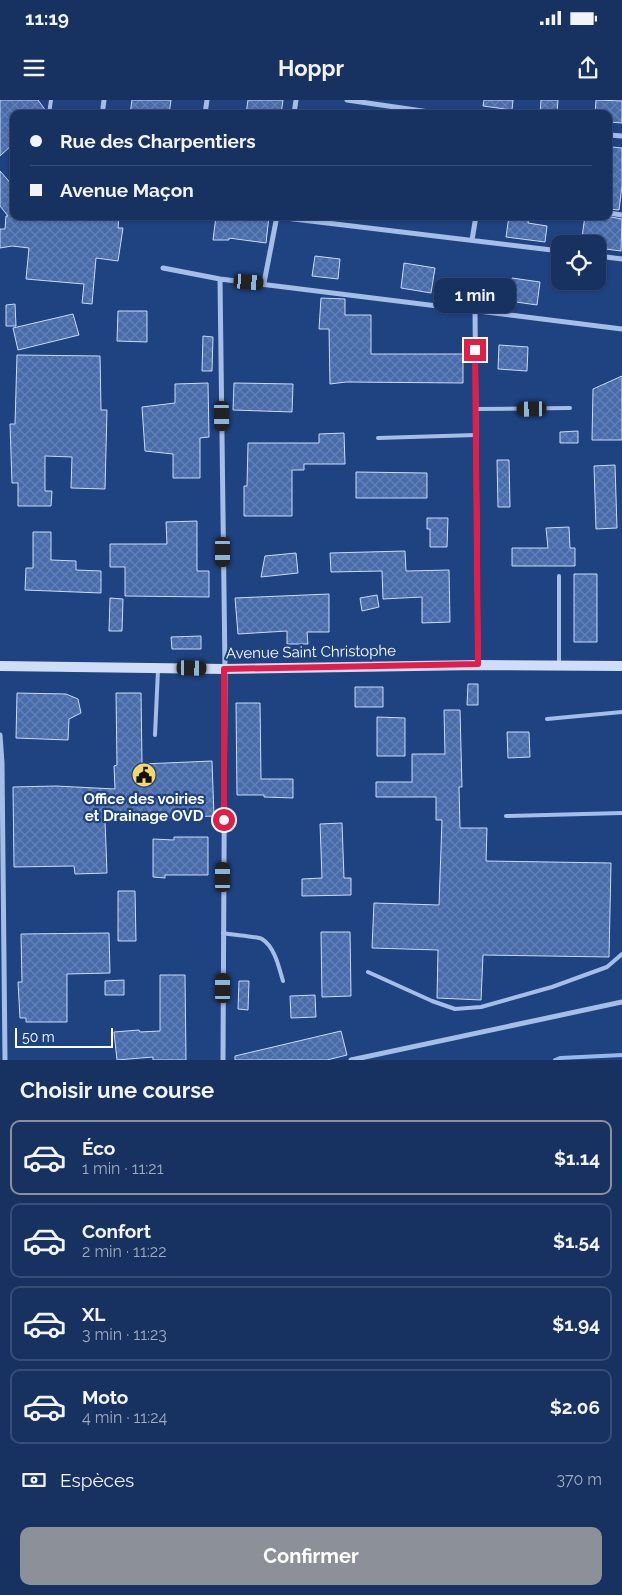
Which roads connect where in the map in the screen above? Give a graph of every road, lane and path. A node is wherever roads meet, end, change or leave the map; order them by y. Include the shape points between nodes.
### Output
1 (104, 100) edge
2 (347, 100) edge
3 (104, 108) dead end
4 (416, 110) edge
5 (276, 220) edge
6 (302, 220) edge
7 (475, 220) edge
8 (472, 240) junction
9 (551, 250) edge
10 (606, 257) edge
11 (622, 259) edge
12 (164, 268) dead end
13 (220, 279) junction
14 (264, 283) junction
15 (474, 310) junction
16 (622, 329) edge
17 (570, 408) dead end
18 (476, 409) junction
19 (476, 435) junction
20 (378, 438) dead end
21 (559, 576) dead end
22 (478, 664) junction
23 (559, 665) junction
24 (0, 666) edge
25 (622, 666) edge
26 (158, 668) junction
27 (224, 669) junction
28 (622, 712) edge
29 (547, 719) dead end
30 (0, 735) edge
31 (156, 735) dead end
32 (622, 813) edge
33 (506, 816) dead end
34 (223, 933) junction
35 (622, 954) edge
36 (368, 972) dead end
37 (283, 981) dead end
38 (622, 1002) edge
39 (4, 1060) edge
40 (223, 1060) edge
41 (351, 1060) edge

1 - 3 street
2 - 4 street
5 - 14 street
6 - 8 street
7 - 8 street
8 - 9 street
10 - 11 street
12 - 13 street
13 - 14 street
13 - 27 street
14 - 15 street
15 - 16 street
15 - 18 street
17 - 18 lane
18 - 19 street
19 - 20 lane
19 - 22 street
21 - 23 lane
22 - 23 street, Avenue Saint Christophe
22 - 27 street, Avenue Saint Christophe
23 - 25 street, Avenue Saint Christophe
24 - 26 street, Avenue Saint Christophe
26 - 27 street, Avenue Saint Christophe
26 - 31 lane
27 - 34 street
28 - 29 lane
30 - 39 street
32 - 33 lane
34 - 37 lane via 262,939 276,958
34 - 40 street
35 - 36 lane via 607,967 552,988 481,1007 455,1009
38 - 41 street

